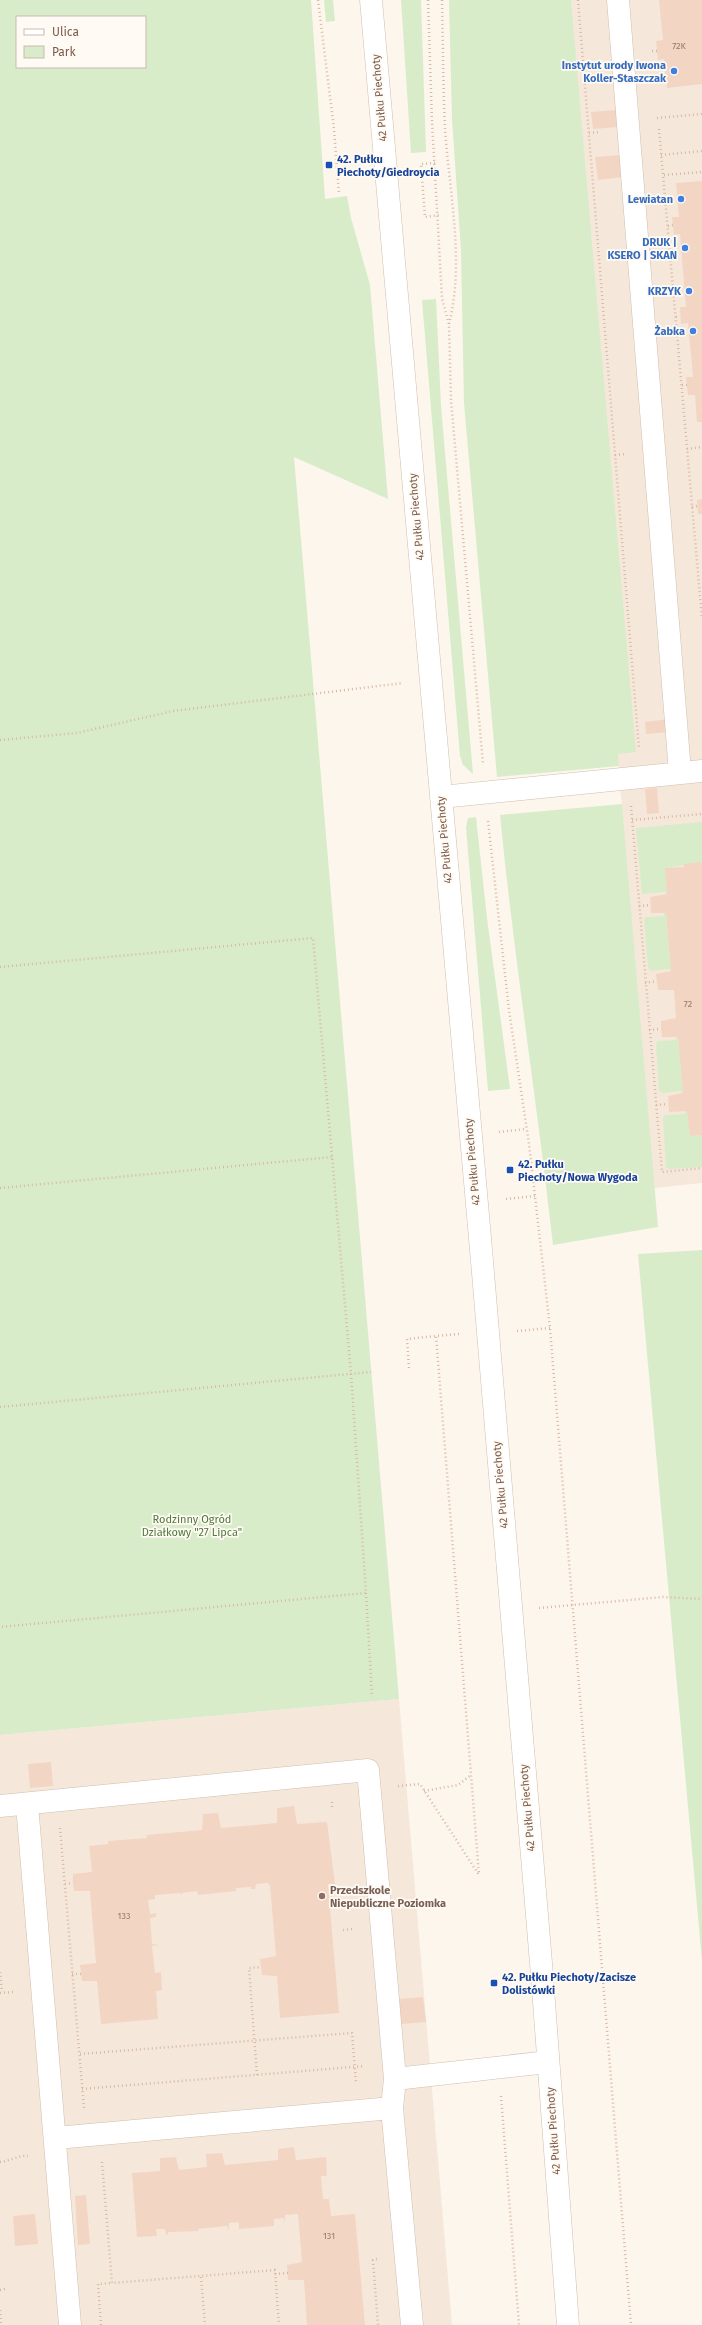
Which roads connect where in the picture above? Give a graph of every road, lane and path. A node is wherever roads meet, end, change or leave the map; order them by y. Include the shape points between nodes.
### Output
1 (318, 0) edge
2 (371, 0) edge
3 (428, 0) edge
4 (442, 0) edge
5 (578, 0) edge
6 (618, 0) edge
7 (651, 44) dead end
8 (652, 51) junction
9 (657, 51) dead end
10 (652, 59) dead end
11 (657, 111) dead end
12 (702, 114) edge
13 (658, 118) junction
14 (628, 121) junction
15 (702, 151) edge
16 (662, 155) junction
17 (631, 157) junction
18 (435, 163) junction
19 (702, 172) edge
20 (664, 175) junction
21 (339, 194) dead end
22 (439, 215) junction
23 (673, 225) dead end
24 (668, 226) junction
25 (680, 316) dead end
26 (676, 317) junction
27 (449, 325) junction
28 (682, 385) junction
29 (687, 385) dead end
30 (697, 506) dead end
31 (692, 507) junction
32 (700, 577) edge
33 (702, 619) edge
34 (431, 679) junction
35 (0, 740) edge
36 (639, 756) dead end
37 (483, 771) dead end
38 (702, 771) edge
39 (680, 772) junction
40 (628, 777) junction
41 (440, 797) junction
42 (702, 814) edge
43 (488, 817) dead end
44 (632, 820) junction
45 (650, 905) dead end
46 (639, 906) junction
47 (0, 966) edge
48 (657, 981) dead end
49 (645, 983) junction
50 (661, 1029) dead end
51 (650, 1030) junction
52 (668, 1104) dead end
53 (656, 1105) junction
54 (526, 1128) junction
55 (500, 1139) dead end
56 (332, 1157) junction
57 (702, 1168) edge
58 (0, 1188) edge
59 (505, 1192) dead end
60 (534, 1196) junction
61 (550, 1328) junction
62 (510, 1331) dead end
63 (459, 1334) dead end
64 (436, 1336) junction
65 (409, 1368) dead end
66 (371, 1372) dead end
67 (351, 1374) junction
68 (0, 1407) edge
69 (366, 1593) junction
70 (702, 1599) edge
71 (573, 1605) junction
72 (511, 1610) junction
73 (0, 1627) edge
74 (372, 1697) dead end
75 (471, 1775) junction
76 (397, 1786) dead end
77 (424, 1791) junction
78 (27, 1804) junction
79 (0, 1806) edge
80 (59, 1823) dead end
81 (73, 1883) dead end
82 (65, 1884) junction
83 (348, 1929) dead end
84 (343, 1930) dead end
85 (261, 1967) dead end
86 (0, 1972) edge
87 (72, 1974) junction
88 (81, 1974) dead end
89 (2, 1992) dead end
90 (255, 2040) junction
91 (80, 2054) junction
92 (548, 2062) junction
93 (354, 2067) junction
94 (394, 2071) junction
95 (257, 2075) junction
96 (82, 2089) junction
97 (500, 2093) dead end
98 (392, 2108) junction
99 (358, 2111) junction
100 (86, 2135) junction
101 (56, 2138) junction
102 (382, 2259) dead end
103 (378, 2272) dead end
104 (288, 2273) dead end
105 (374, 2273) junction
106 (275, 2274) junction
107 (201, 2277) junction
108 (112, 2283) junction
109 (5, 2289) dead end
110 (0, 2290) edge
111 (0, 2310) edge
112 (1, 2325) edge
113 (70, 2325) edge
114 (101, 2325) edge
115 (205, 2325) edge
116 (279, 2325) edge
117 (378, 2325) edge
118 (412, 2325) edge
119 (519, 2325) edge
120 (568, 2325) edge
121 (631, 2325) edge

1 - 21 path via 334,129
2 - 34 street, 42 Pułku Piechoty
3 - 18 path
4 - 27 path via 445,127 456,291
5 - 36 path
6 - 14 street
7 - 8 path
8 - 9 path
8 - 10 path
11 - 13 path
12 - 13 path
13 - 14 path
13 - 16 path
14 - 17 street
15 - 16 path
16 - 17 path
16 - 20 path
17 - 39 street
18 - 22 path
18 - 22 path via 421,164 425,216
19 - 20 path
20 - 24 path
22 - 27 path via 442,298
23 - 24 path
24 - 26 path
25 - 26 path
26 - 28 path
27 - 37 path via 451,400
28 - 29 path
28 - 31 path
30 - 31 path
31 - 32 path
32 - 33 path
34 - 35 path via 173,711 77,733
34 - 41 street, 42 Pułku Piechoty
38 - 39 street
39 - 40 street
40 - 41 street
40 - 44 path
41 - 72 street, 42 Pułku Piechoty
42 - 44 path
43 - 54 path via 507,995
44 - 46 path
45 - 46 path
46 - 49 path
47 - 56 path via 313,938
48 - 49 path
49 - 51 path
50 - 51 path
51 - 53 path
52 - 53 path
53 - 57 path via 662,1172
54 - 55 path via 499,1131
54 - 60 path
56 - 58 path
56 - 67 path
59 - 60 path via 506,1199
60 - 61 path
61 - 62 path
61 - 71 path
63 - 64 path
64 - 65 path via 407,1339
64 - 75 path
66 - 67 path
67 - 68 path
67 - 69 path
69 - 73 path
69 - 74 path
70 - 71 path via 663,1597
71 - 72 path
71 - 121 path
72 - 92 street, 42 Pułku Piechoty
75 - 77 path via 458,1785
75 - 77 path via 479,1875
76 - 77 path via 420,1784
78 - 79 street
78 - 94 street via 368,1770
78 - 101 street
80 - 82 path
81 - 82 path
82 - 87 path
83 - 84 path
85 - 90 path via 249,1968
86 - 89 path
87 - 88 path
87 - 91 path
90 - 91 path
90 - 93 path via 352,2033
90 - 95 path
91 - 96 path
92 - 94 street via 486,2069
92 - 120 street, 42 Pułku Piechoty
93 - 94 path
93 - 95 path
93 - 99 path
94 - 98 street
95 - 96 path
96 - 100 path
97 - 119 path
98 - 99 street
98 - 118 street
99 - 100 street
100 - 101 street
100 - 108 path via 88,2151 101,2150
101 - 113 street
102 - 105 path via 373,2260
103 - 105 path
104 - 106 path
105 - 117 path
106 - 107 path via 275,2270
106 - 116 path
107 - 108 path
107 - 115 path
108 - 114 path via 98,2284
109 - 110 path
111 - 112 path

